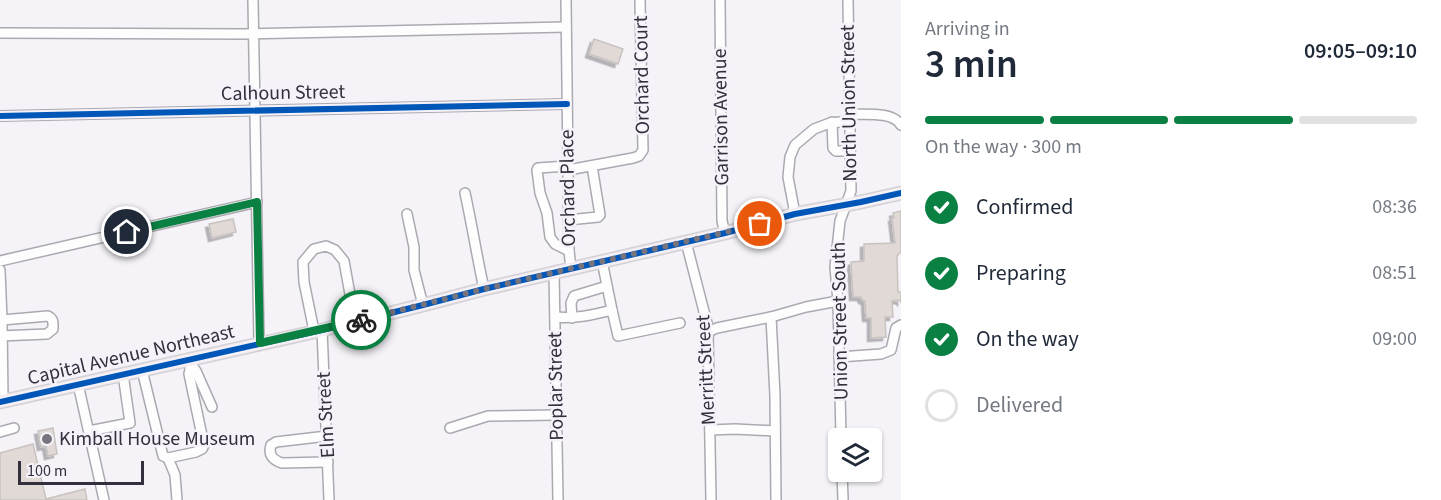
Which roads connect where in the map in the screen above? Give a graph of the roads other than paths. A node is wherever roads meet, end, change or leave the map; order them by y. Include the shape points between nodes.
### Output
1 (253, 0) edge
2 (566, 0) edge
3 (640, 0) edge
4 (720, 0) edge
5 (848, 0) edge
6 (566, 27) junction
7 (0, 33) edge
8 (254, 34) junction
9 (567, 104) junction
10 (255, 111) junction
11 (0, 116) edge
12 (850, 118) junction
13 (832, 122) junction
14 (901, 125) edge
15 (850, 151) junction
16 (592, 166) junction
17 (568, 168) junction
18 (465, 193) dead end
19 (901, 193) edge
20 (257, 202) junction
21 (846, 205) junction
22 (407, 214) dead end
23 (795, 214) junction
24 (568, 220) junction
25 (725, 233) junction
26 (686, 242) junction
27 (569, 251) junction
28 (0, 261) edge
29 (602, 261) junction
30 (571, 268) junction
31 (0, 270) edge
32 (554, 272) junction
33 (607, 286) junction
34 (484, 289) junction
35 (838, 301) junction
36 (423, 305) junction
37 (612, 310) junction
38 (555, 317) junction
39 (771, 317) junction
40 (572, 318) junction
41 (2, 320) junction
42 (355, 322) junction
43 (680, 323) dead end
44 (901, 325) edge
45 (318, 331) junction
46 (708, 332) junction
47 (1, 336) edge
48 (260, 343) junction
49 (839, 357) junction
50 (190, 362) junction
51 (142, 370) junction
52 (123, 374) junction
53 (78, 384) junction
54 (1, 401) edge
55 (212, 407) dead end
56 (557, 415) junction
57 (14, 428) dead end
58 (450, 428) dead end
59 (841, 428) edge
60 (710, 430) junction
61 (775, 430) junction
62 (89, 431) junction
63 (0, 432) edge
64 (327, 436) junction
65 (168, 458) junction
66 (328, 462) junction
67 (842, 482) edge
68 (104, 500) edge
69 (177, 500) edge
70 (329, 500) edge
71 (558, 500) edge
72 (711, 500) edge
73 (776, 500) edge
74 (843, 500) edge

1 - 8 street
2 - 6 street, Orchard Place
3 - 16 street, Orchard Court via 643,150 633,158
4 - 25 street, Garrison Avenue
5 - 12 street, North Union Street
6 - 8 street
6 - 9 street, Orchard Place
7 - 8 street
8 - 10 street
9 - 10 street, Calhoun Street
9 - 17 street, Orchard Place
10 - 11 street, Calhoun Street
10 - 20 street
12 - 13 street
12 - 14 street via 892,116
12 - 15 street, North Union Street
13 - 15 street via 833,148
13 - 23 street via 814,129 795,145 790,157 788,177
15 - 21 street, North Union Street
16 - 17 street
16 - 24 street via 600,215
17 - 24 street, Orchard Place
17 - 27 street via 537,170 550,237
18 - 34 street
19 - 21 main road, Capital Avenue Northeast
20 - 28 street
20 - 48 street
21 - 23 main road, Capital Avenue Northeast
21 - 35 street, Union Street South via 840,221 835,267
22 - 36 street
23 - 25 main road, Capital Avenue Northeast
24 - 27 street, Orchard Place
25 - 26 main road, Capital Avenue Northeast
26 - 29 main road, Capital Avenue Northeast
26 - 46 street, Merritt Street
27 - 30 street, Orchard Place
29 - 30 main road, Capital Avenue Northeast
29 - 33 street
30 - 32 main road, Capital Avenue Northeast
31 - 41 street
32 - 34 main road, Capital Avenue Northeast
32 - 38 street, Poplar Street
33 - 37 street
33 - 40 street via 574,296
34 - 36 main road, Capital Avenue Northeast
35 - 39 street
35 - 49 street, Union Street South
36 - 42 main road, Capital Avenue Northeast
37 - 40 street
37 - 43 street via 618,336
38 - 40 street
38 - 56 street, Poplar Street
39 - 46 street
39 - 61 street
41 - 47 street
41 - 47 street via 48,316 52,318 53,329 47,334
42 - 45 main road, Capital Avenue Northeast
42 - 45 street, Elm Street via 344,261 330,247 320,247 303,262 304,282
44 - 49 street via 896,328 888,352
45 - 48 main road, Capital Avenue Northeast
45 - 64 street, Elm Street
46 - 60 street, Merritt Street
47 - 54 street
48 - 50 main road, Capital Avenue Northeast
49 - 59 street, Union Street South
50 - 51 main road, Capital Avenue Northeast
50 - 55 street
50 - 65 street via 204,445 196,452
51 - 52 main road, Capital Avenue Northeast
51 - 65 street via 163,456
52 - 53 main road, Capital Avenue Northeast
52 - 62 street via 130,423
53 - 54 main road, Capital Avenue Northeast
53 - 62 street
56 - 58 street via 488,416
56 - 71 street, Poplar Street
57 - 63 street
60 - 61 street
60 - 72 street, Merritt Street
61 - 73 street
62 - 68 street
64 - 66 street, Elm Street
64 - 66 street via 276,442 270,449 275,461 282,463
65 - 69 street via 175,475
66 - 70 street, Elm Street
67 - 74 street

